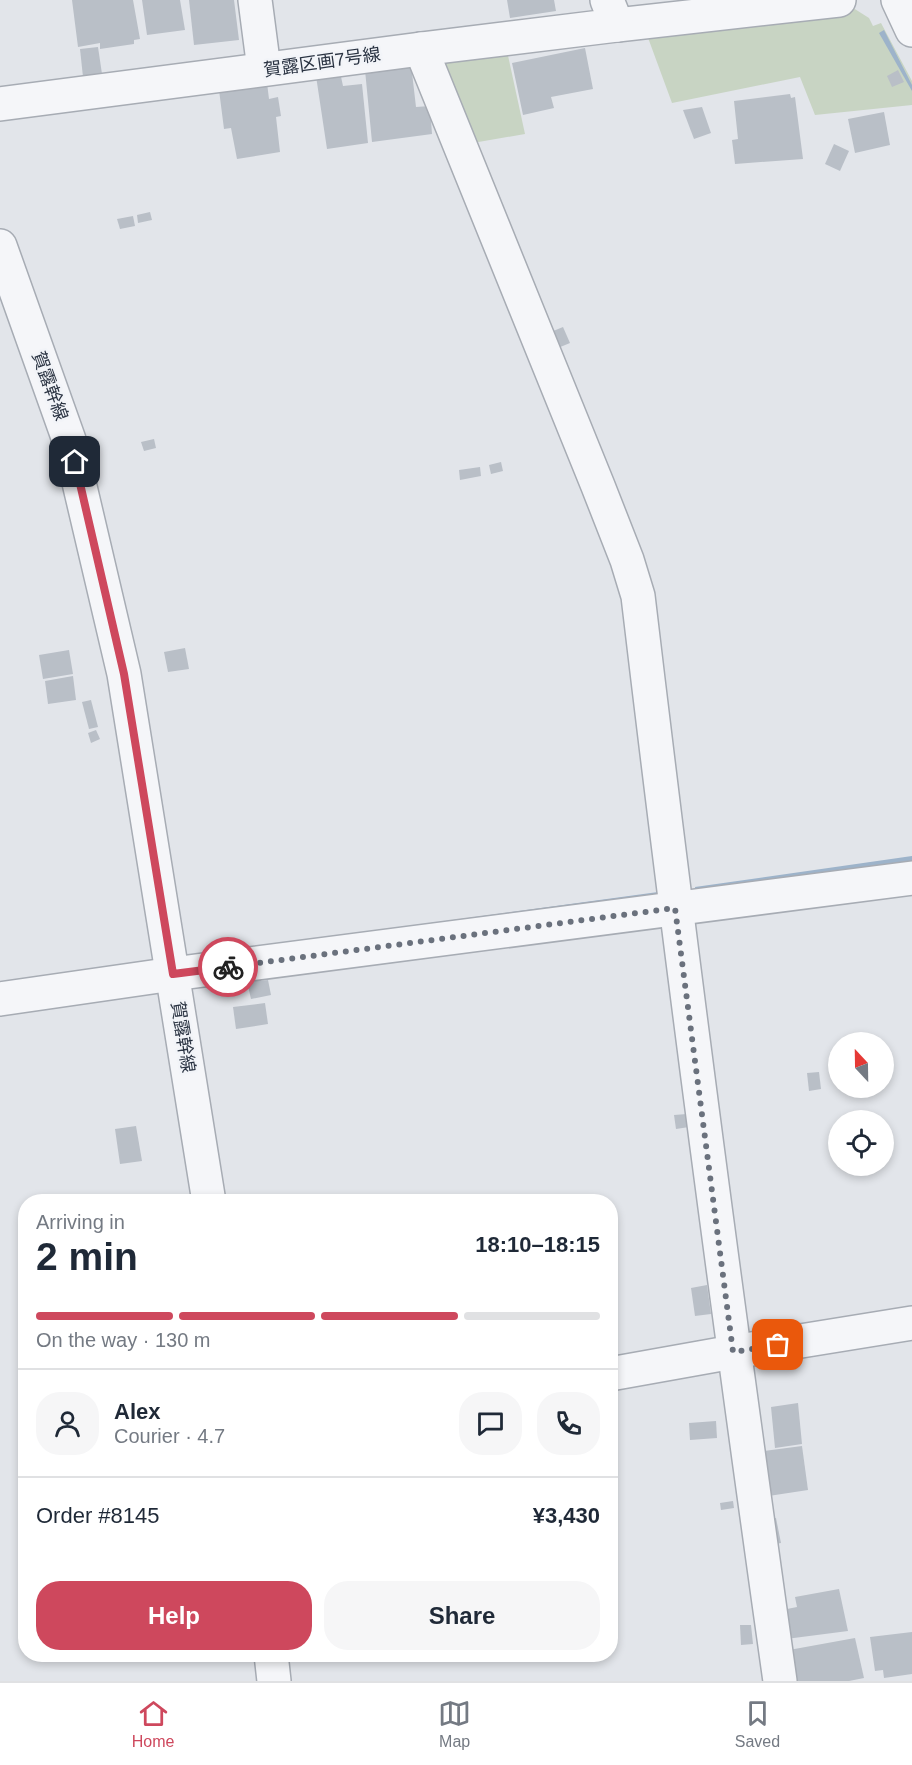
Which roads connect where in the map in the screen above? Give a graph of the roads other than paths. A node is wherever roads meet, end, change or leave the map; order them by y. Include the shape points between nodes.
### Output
1 (255, 0) edge
2 (839, 0) edge
3 (898, 0) edge
4 (612, 13) edge
5 (912, 30) edge
6 (421, 49) junction
7 (264, 69) junction
8 (0, 104) edge
9 (0, 246) edge
10 (912, 878) edge
11 (675, 908) junction
12 (173, 974) junction
13 (0, 999) edge
14 (208, 1194) edge
15 (912, 1323) edge
16 (733, 1352) junction
17 (618, 1373) edge
18 (272, 1662) edge
19 (274, 1681) edge
20 (780, 1681) edge

1 - 7 street
2 - 4 street, 賀露区画7号線 via 759,11
3 - 5 street
4 - 6 street, 賀露区画7号線
6 - 7 street, 賀露区画7号線
6 - 11 street via 627,560 638,596
7 - 8 street, 賀露区画7号線
9 - 12 street, 賀露幹線 via 69,440 97,553 124,674
10 - 11 street
11 - 12 street
11 - 16 street
12 - 13 street
12 - 14 street, 賀露幹線
15 - 16 street
16 - 17 street
16 - 20 street
18 - 19 street

